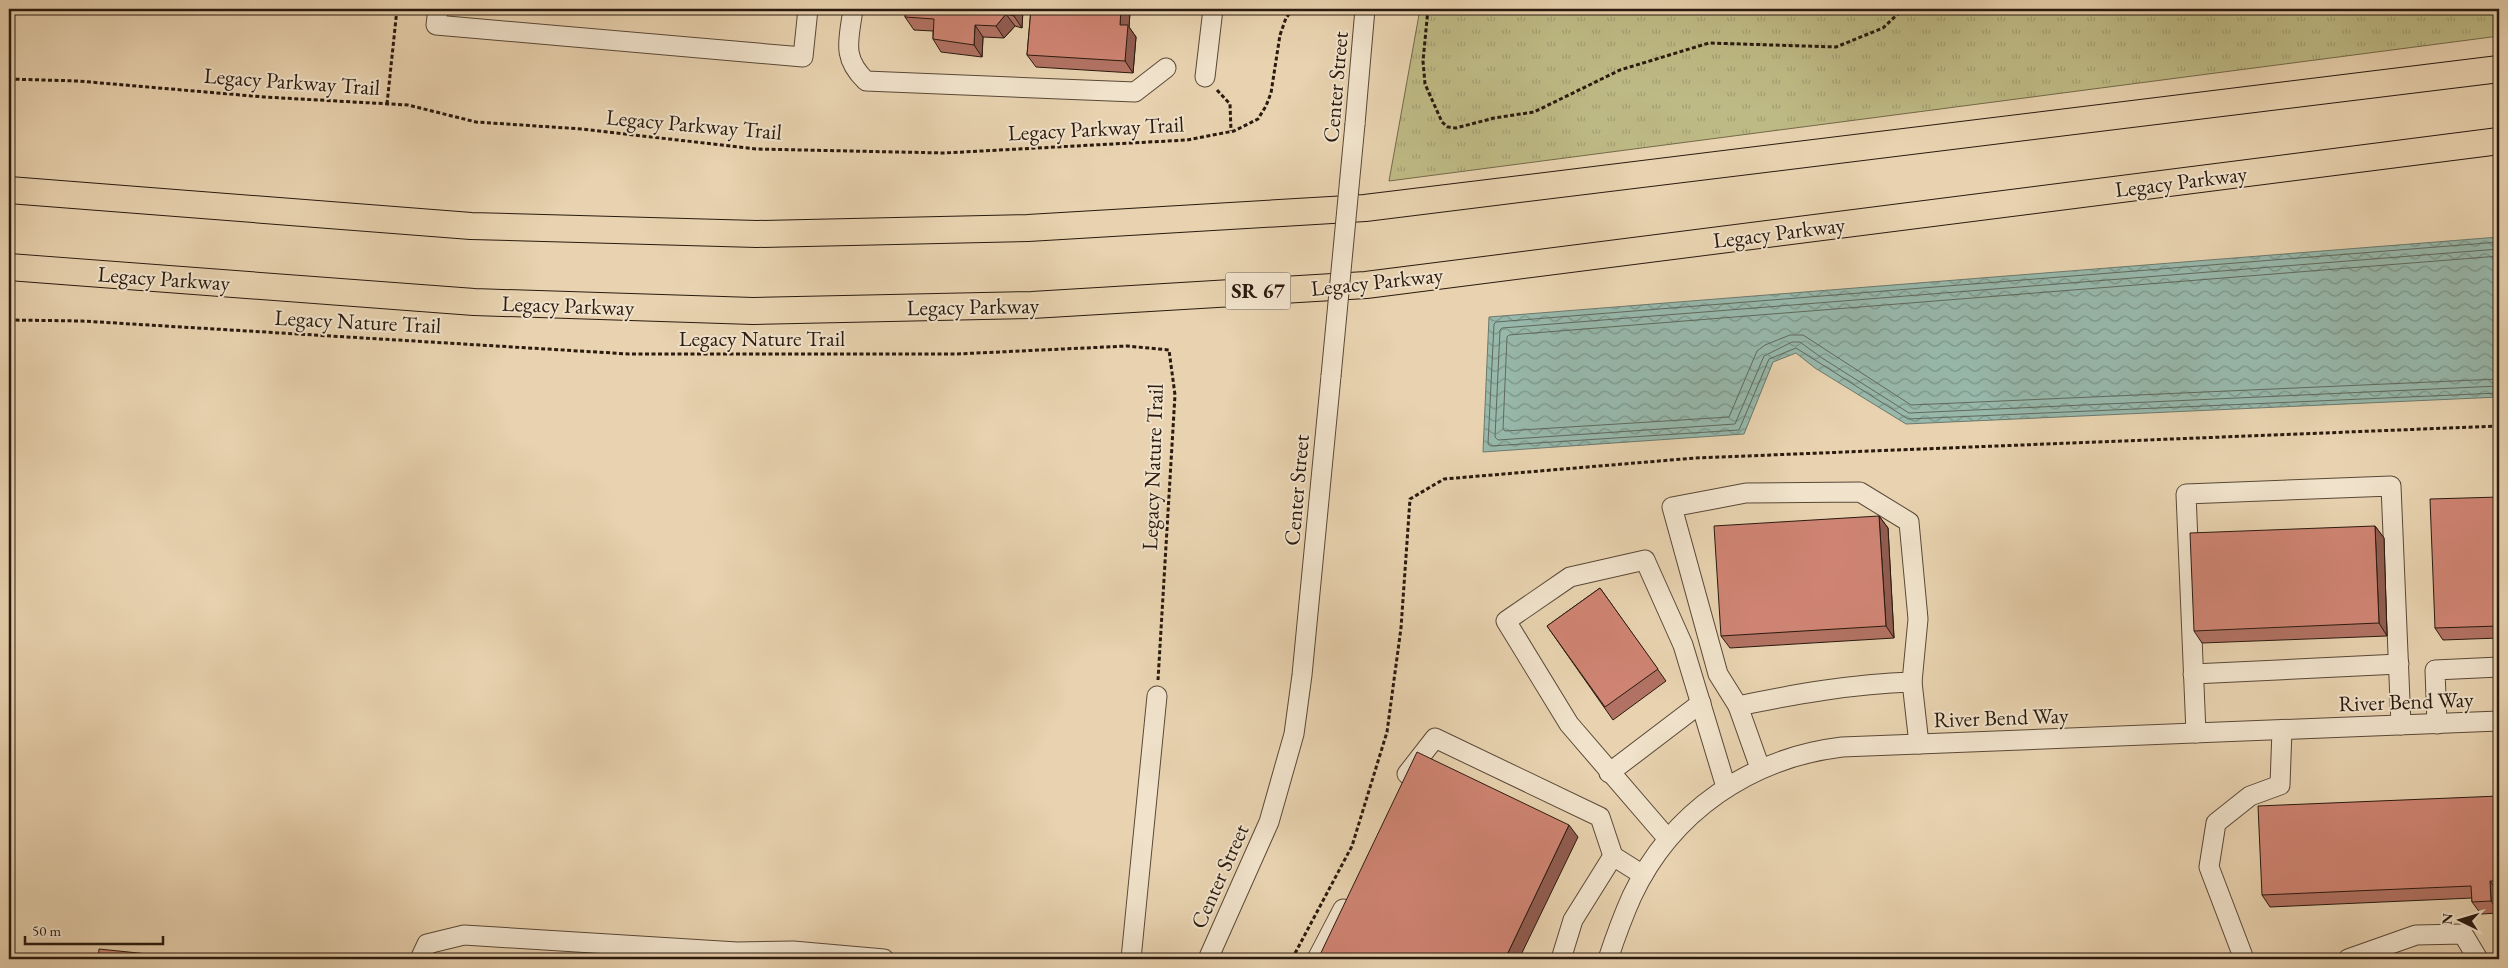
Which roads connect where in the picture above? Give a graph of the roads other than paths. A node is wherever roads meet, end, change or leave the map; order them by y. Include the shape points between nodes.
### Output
1 (438, 9) edge
2 (808, 9) edge
3 (853, 9) edge
4 (1213, 9) edge
5 (1365, 9) edge
6 (1166, 68) dead end
7 (2499, 69) edge
8 (1205, 77) road end
9 (2499, 141) edge
10 (9, 190) edge
11 (9, 267) edge
12 (2399, 664) junction
13 (2499, 667) edge
14 (2193, 674) junction
15 (1912, 682) junction
16 (1157, 696) road end
17 (1701, 703) junction
18 (1738, 706) junction
19 (2499, 721) edge
20 (2437, 724) junction
21 (2401, 725) junction
22 (2282, 730) junction
23 (2196, 733) junction
24 (1919, 744) junction
25 (1760, 768) junction
26 (1609, 772) junction
27 (1726, 787) junction
28 (1401, 788) edge
29 (1668, 840) junction
30 (1613, 856) junction
31 (1643, 875) junction
32 (1353, 890) edge
33 (420, 959) edge
34 (884, 959) edge
35 (1131, 959) edge
36 (1208, 959) edge
37 (1317, 959) edge
38 (1561, 959) edge
39 (1608, 959) edge
40 (2244, 959) edge
41 (2348, 959) edge
42 (2478, 959) edge

1 - 2 street via 436,25 803,57
3 - 6 street via 848,50 854,70 866,81 1134,92
4 - 8 street
5 - 36 street, Center Street, bridge via 1294,734 1269,822
7 - 10 highway via 1365,208 1028,228 757,234 471,226
9 - 11 highway, Legacy Parkway / SR 67 via 1366,285 1032,305 753,310 474,302
12 - 14 street
12 - 14 street via 2391,486 2186,494
12 - 21 street
13 - 20 street via 2435,670
14 - 23 street
15 - 18 street via 1863,683
15 - 18 street via 1918,619 1909,522 1860,492 1746,493 1672,507 1718,674
15 - 24 street
16 - 35 street
17 - 26 street
17 - 26 street via 1683,645 1645,560 1570,577 1506,621 1569,724
17 - 27 street
18 - 25 street
19 - 20 street, River Bend Way
20 - 21 street, River Bend Way
21 - 22 street, River Bend Way
22 - 23 street, River Bend Way
22 - 40 street via 2280,785 2250,796 2216,823 2209,867
23 - 24 street, River Bend Way
24 - 25 street, River Bend Way via 1822,749
25 - 27 street, River Bend Way
26 - 29 street
27 - 29 street, River Bend Way via 1694,811
28 - 30 street via 1409,771 1435,738 1600,817
29 - 31 street, River Bend Way
30 - 31 street
30 - 38 street via 1572,920
31 - 39 street, River Bend Way
32 - 37 street
33 - 34 street via 427,944 464,935 736,952 793,951
41 - 42 street via 2416,935 2463,934

